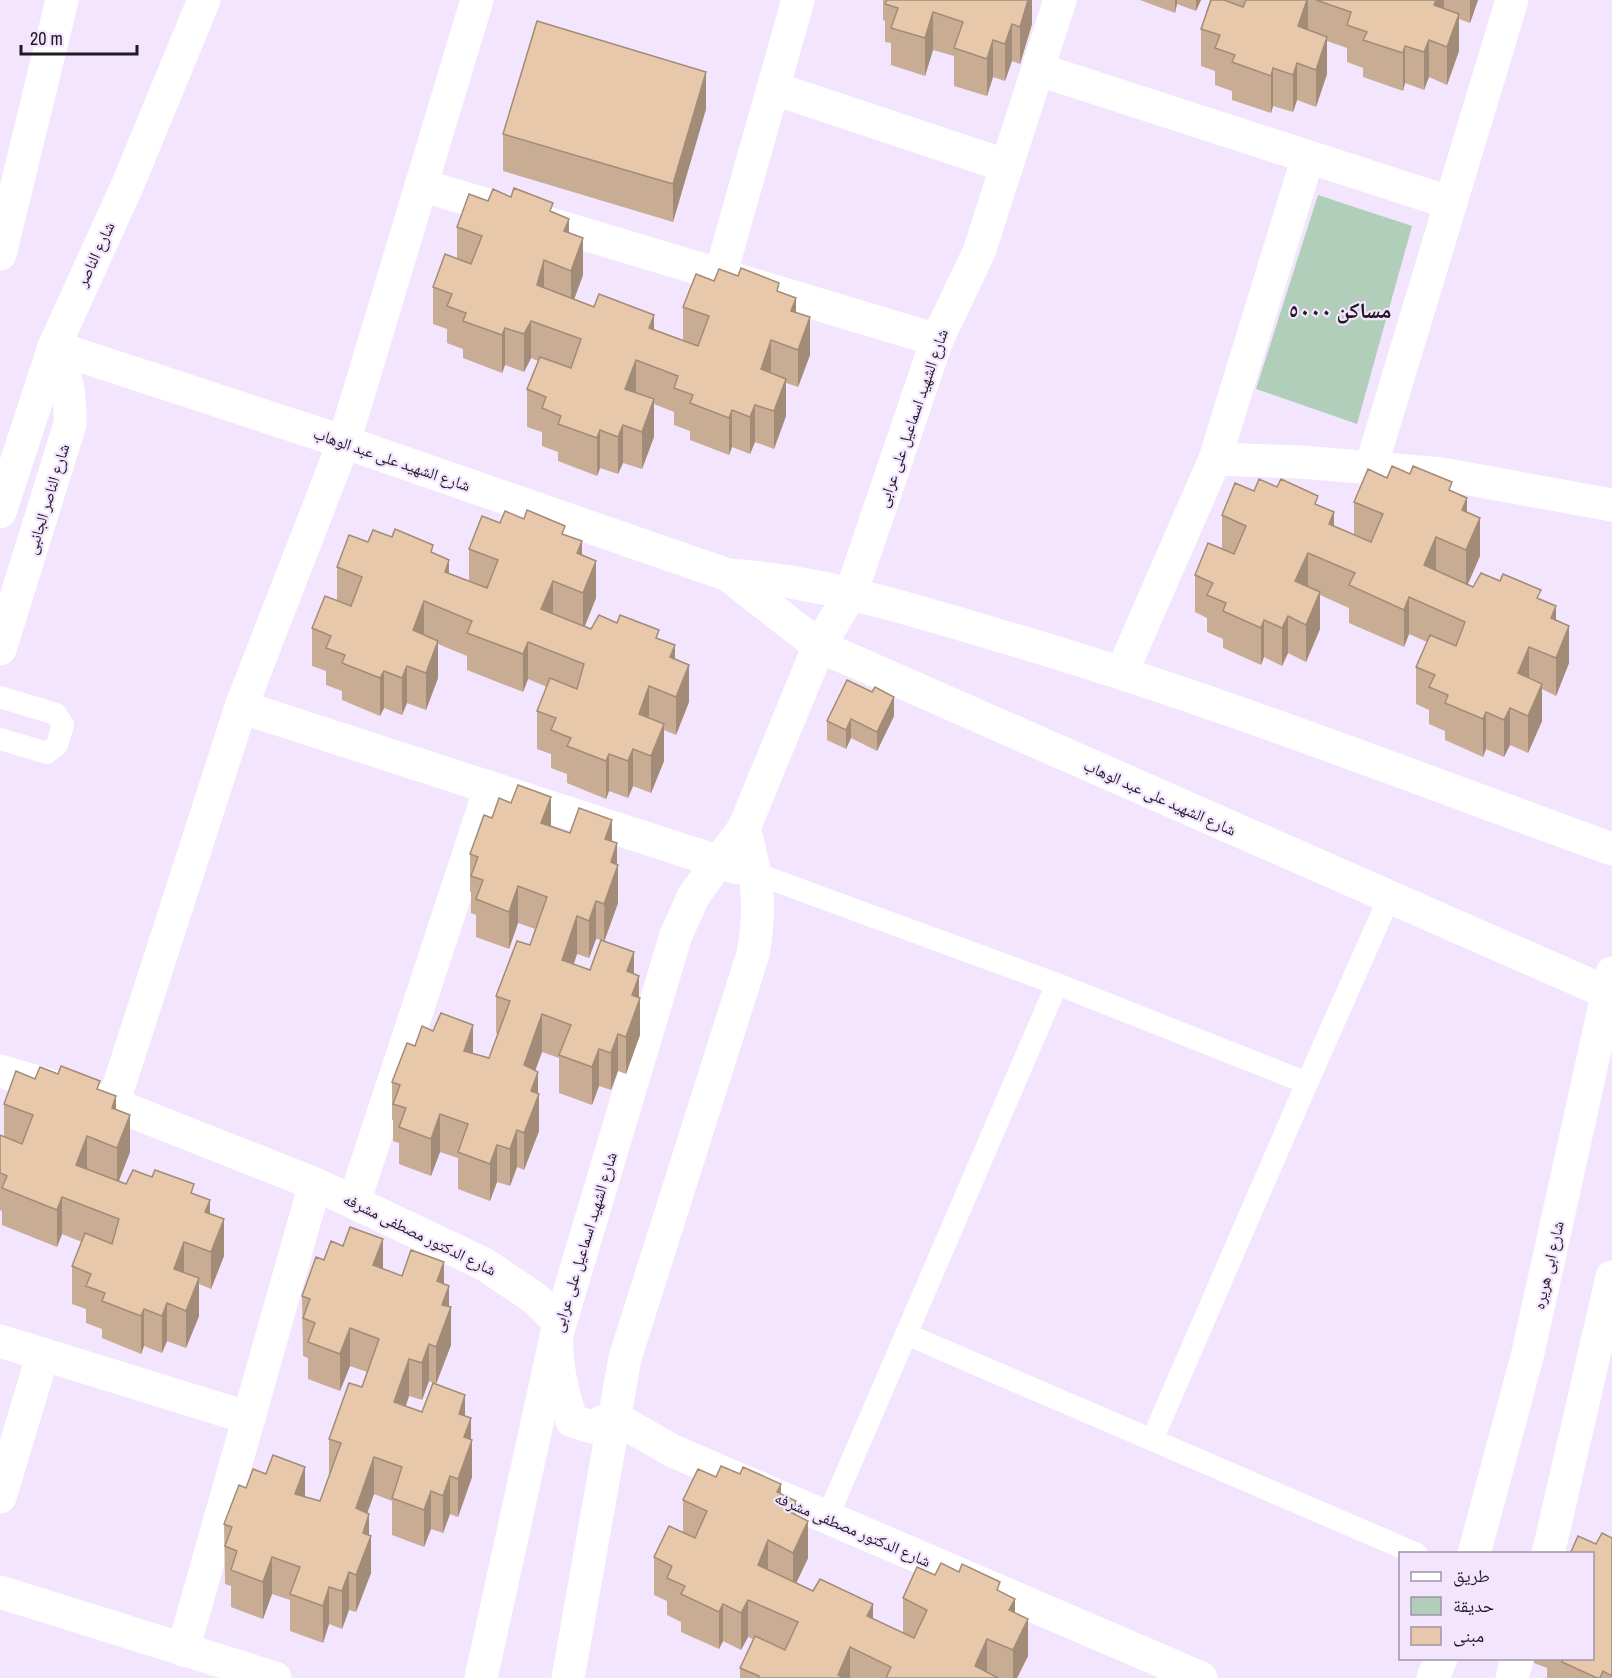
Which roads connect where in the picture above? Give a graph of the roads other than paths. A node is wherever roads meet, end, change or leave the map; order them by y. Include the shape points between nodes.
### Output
1 (204, 0) edge
2 (477, 0) edge
3 (798, 0) edge
4 (1060, 0) edge
5 (1512, 0) edge
6 (66, 2) edge
7 (1040, 70) junction
8 (773, 88) junction
9 (1308, 157) junction
10 (1007, 166) junction
11 (421, 185) junction
12 (1451, 203) junction
13 (0, 254) edge
14 (720, 276) junction
15 (937, 340) junction
16 (54, 347) junction
17 (344, 442) junction
18 (1215, 459) junction
19 (1371, 467) junction
20 (1612, 505) edge
21 (0, 512) edge
22 (728, 574) junction
23 (851, 593) junction
24 (819, 646) junction
25 (0, 649) edge
26 (1122, 672) junction
27 (0, 697) edge
28 (241, 707) junction
29 (0, 739) edge
30 (490, 789) junction
31 (744, 828) junction
32 (1612, 849) edge
33 (717, 862) junction
34 (757, 874) junction
35 (1389, 898) junction
36 (1610, 983) edge
37 (1057, 984) junction
38 (0, 1071) edge
39 (1307, 1083) junction
40 (113, 1104) junction
41 (315, 1184) junction
42 (354, 1202) junction
43 (1612, 1276) edge
44 (906, 1334) junction
45 (556, 1337) junction
46 (0, 1341) edge
47 (43, 1354) junction
48 (613, 1417) junction
49 (249, 1418) junction
50 (1152, 1440) junction
51 (0, 1497) edge
52 (827, 1518) junction
53 (1560, 1547) edge
54 (1412, 1552) edge
55 (1475, 1552) edge
56 (0, 1592) edge
57 (183, 1650) junction
58 (1441, 1660) edge
59 (1517, 1660) edge
60 (1146, 1668) edge
61 (484, 1677) edge
62 (274, 1678) edge
63 (568, 1678) edge
64 (1201, 1678) edge
65 (1433, 1678) edge
66 (1512, 1678) edge

1 - 16 street, شارع الناصر via 128,184
2 - 11 street
3 - 8 street
4 - 7 street, شارع الشهيد اسماعيل على عرابى
5 - 12 street
6 - 13 street
7 - 9 street
7 - 10 street, شارع الشهيد اسماعيل على عرابى
8 - 10 street
8 - 14 street
9 - 12 street
9 - 18 street
10 - 15 street, شارع الشهيد اسماعيل على عرابى via 978,252
11 - 14 street
11 - 17 street
12 - 19 street
14 - 15 street
15 - 23 street, شارع الشهيد اسماعيل على عرابى
16 - 17 street, شارع الشهيد على عبد الوهاب
16 - 21 street, شارع الناصر
16 - 25 street, شارع الناصر الجانبى via 65,369 70,393 70,424
17 - 22 street, شارع الشهيد على عبد الوهاب
17 - 28 street
18 - 19 street
18 - 26 street
19 - 20 street via 1442,474
22 - 23 street, شارع الشهيد على عبد الوهاب via 796,581
22 - 24 street, شارع الشهيد على عبد الوهاب
23 - 24 street, شارع الشهيد اسماعيل على عرابى
23 - 26 street, شارع الشهيد على عبد الوهاب
24 - 31 street, شارع الشهيد اسماعيل على عرابى
24 - 35 street, شارع الشهيد على عبد الوهاب
26 - 32 street, شارع الشهيد على عبد الوهاب
27 - 29 lane via 56,714 63,724 57,745 47,753
28 - 30 street
28 - 40 street
30 - 33 street
30 - 42 street
31 - 33 street, شارع الشهيد اسماعيل على عرابى
31 - 34 street
33 - 34 street
33 - 45 street, شارع الشهيد اسماعيل على عرابى via 694,895 676,935
34 - 37 lane
34 - 48 street via 759,918 748,973 625,1358
35 - 36 street, شارع الشهيد على عبد الوهاب
35 - 39 lane
36 - 55 street, شارع ابى هريره via 1527,1358
37 - 39 lane
37 - 44 lane
38 - 40 street, شارع الدكتور مصطفى مشرفه
39 - 50 lane
40 - 41 street, شارع الدكتور مصطفى مشرفه
41 - 42 street, شارع الدكتور مصطفى مشرفه
41 - 49 street
42 - 45 street, شارع الدكتور مصطفى مشرفه via 511,1280 558,1321
43 - 53 street
44 - 50 lane
44 - 52 lane
45 - 48 street, شارع الدكتور مصطفى مشرفه via 560,1388 572,1421 592,1427
45 - 61 street, شارع الشهيد اسماعيل على عرابى
46 - 47 street
47 - 49 street
47 - 51 street
48 - 52 street, شارع الدكتور مصطفى مشرفه via 673,1451
48 - 63 street
49 - 57 street
50 - 54 lane
52 - 60 street, شارع الدكتور مصطفى مشرفه
56 - 57 street
57 - 62 street
58 - 65 street
59 - 66 street
60 - 64 street, شارع الدكتور مصطفى مشرفه

